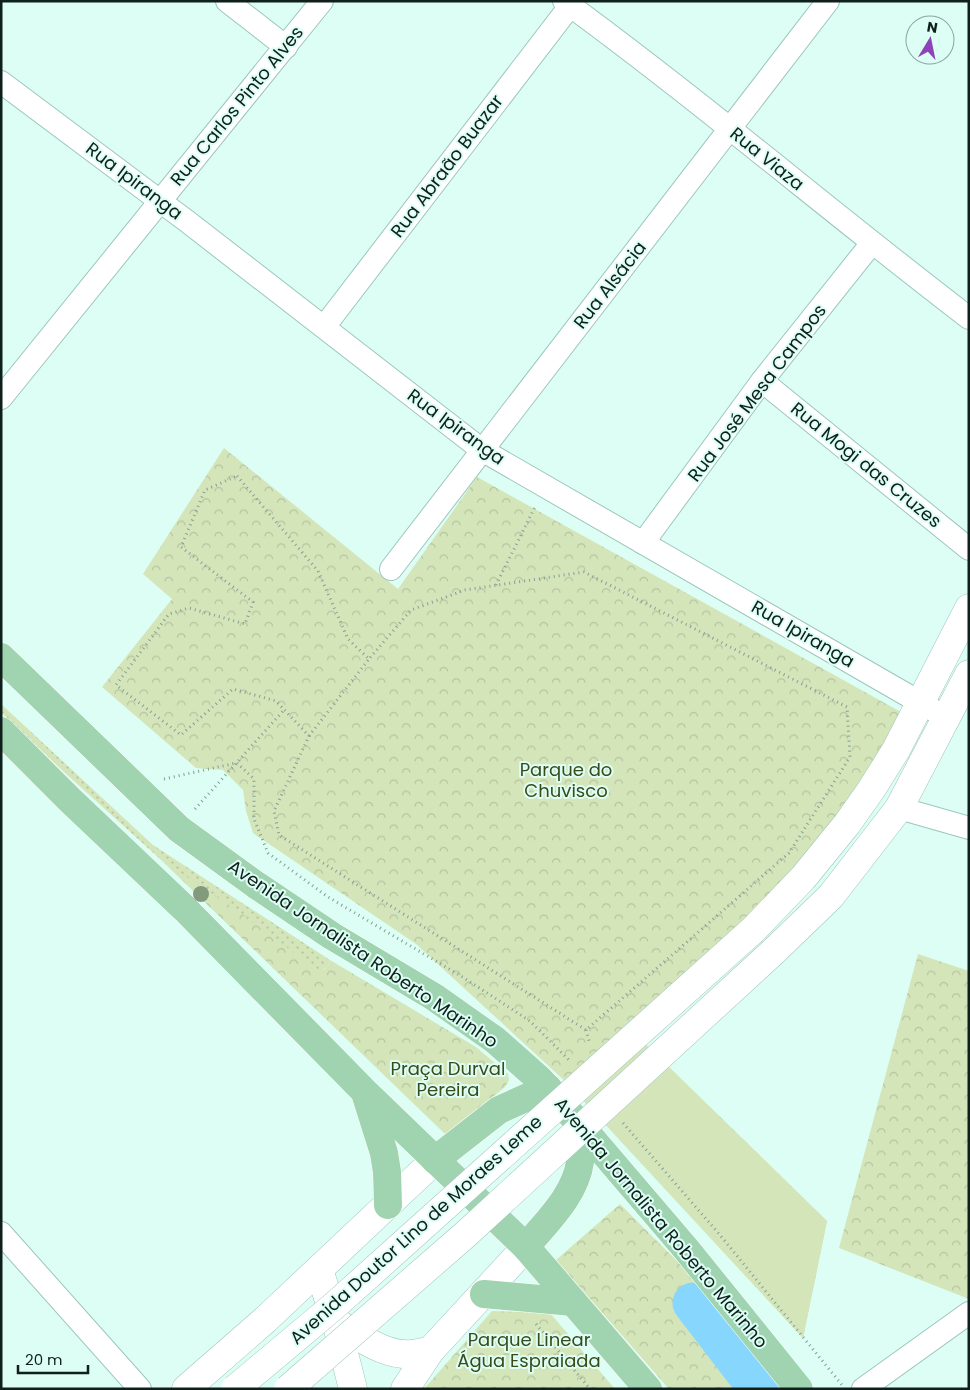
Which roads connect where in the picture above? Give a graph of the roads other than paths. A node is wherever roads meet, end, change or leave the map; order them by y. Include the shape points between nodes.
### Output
1 (227, 1) edge
2 (322, 1) edge
3 (828, 1) edge
4 (567, 4) edge
5 (286, 47) junction
6 (1, 82) edge
7 (730, 130) junction
8 (160, 201) junction
9 (872, 243) junction
10 (969, 318) edge
11 (324, 327) junction
12 (762, 381) junction
13 (1, 398) edge
14 (482, 450) junction
15 (643, 543) junction
16 (969, 549) edge
17 (391, 569) dead end
18 (969, 608) edge
19 (1, 656) edge
20 (969, 674) edge
21 (920, 701) junction
22 (947, 718) junction
23 (1, 731) edge
24 (899, 808) junction
25 (969, 828) edge
26 (548, 1088) junction
27 (365, 1092) junction
28 (579, 1123) junction
29 (435, 1160) junction
30 (388, 1205) junction
31 (1, 1233) edge
32 (526, 1247) junction
33 (319, 1270) junction
34 (484, 1294) junction
35 (573, 1302) junction
36 (969, 1312) edge
37 (336, 1322) junction
38 (430, 1351) junction
39 (140, 1389) edge
40 (186, 1389) edge
41 (235, 1389) edge
42 (288, 1389) edge
43 (353, 1389) edge
44 (405, 1389) edge
45 (648, 1389) edge
46 (799, 1389) edge
47 (863, 1389) edge

1 - 5 street
2 - 5 street, Rua Carlos Pinto Alves
3 - 7 street, Rua Alsácia
4 - 7 street, Rua Viaza
4 - 11 street, Rua Abraão Buazar
5 - 8 street, Rua Carlos Pinto Alves
6 - 8 street, Rua Ipiranga
7 - 9 street, Rua Viaza
7 - 14 street, Rua Alsácia
8 - 11 street, Rua Ipiranga
8 - 13 street, Rua Carlos Pinto Alves
9 - 10 street, Rua Viaza
9 - 12 street, Rua José Mesa Campos
11 - 14 street, Rua Ipiranga
12 - 15 street, Rua José Mesa Campos
12 - 16 street, Rua Mogi das Cruzes
14 - 15 street, Rua Ipiranga
14 - 17 street, Rua Alsácia
15 - 21 street, Rua Ipiranga
18 - 21 street, Avenida Doutor Lino de Moraes Leme
19 - 26 main road, Avenida Jornalista Roberto Marinho via 178,829 317,926 434,997 495,1040
20 - 22 street, Avenida Doutor Lino de Moraes Leme
21 - 22 street, Rua Ipiranga
21 - 41 street, Avenida Doutor Lino de Moraes Leme, bridge via 891,758 847,824 803,878 753,930 334,1306
22 - 24 street, Avenida Doutor Lino de Moraes Leme
23 - 27 main road
24 - 25 street
24 - 42 street, Avenida Doutor Lino de Moraes Leme, bridge via 831,896 773,952 466,1234
26 - 28 main road, Avenida Jornalista Roberto Marinho
26 - 29 main road via 499,1110
27 - 29 main road
27 - 30 main road via 384,1153
28 - 32 main road via 580,1162 574,1184
28 - 46 main road, Avenida Jornalista Roberto Marinho
29 - 30 street, Avenida Doutor Lino de Moraes Leme
29 - 32 main road
30 - 33 street, Avenida Doutor Lino de Moraes Leme
31 - 39 street
32 - 34 street
32 - 35 main road
33 - 37 street
33 - 40 street, Avenida Doutor Lino de Moraes Leme
34 - 35 main road
34 - 38 street
35 - 45 main road
36 - 47 street
37 - 38 street via 394,1352
37 - 43 street
38 - 44 street

